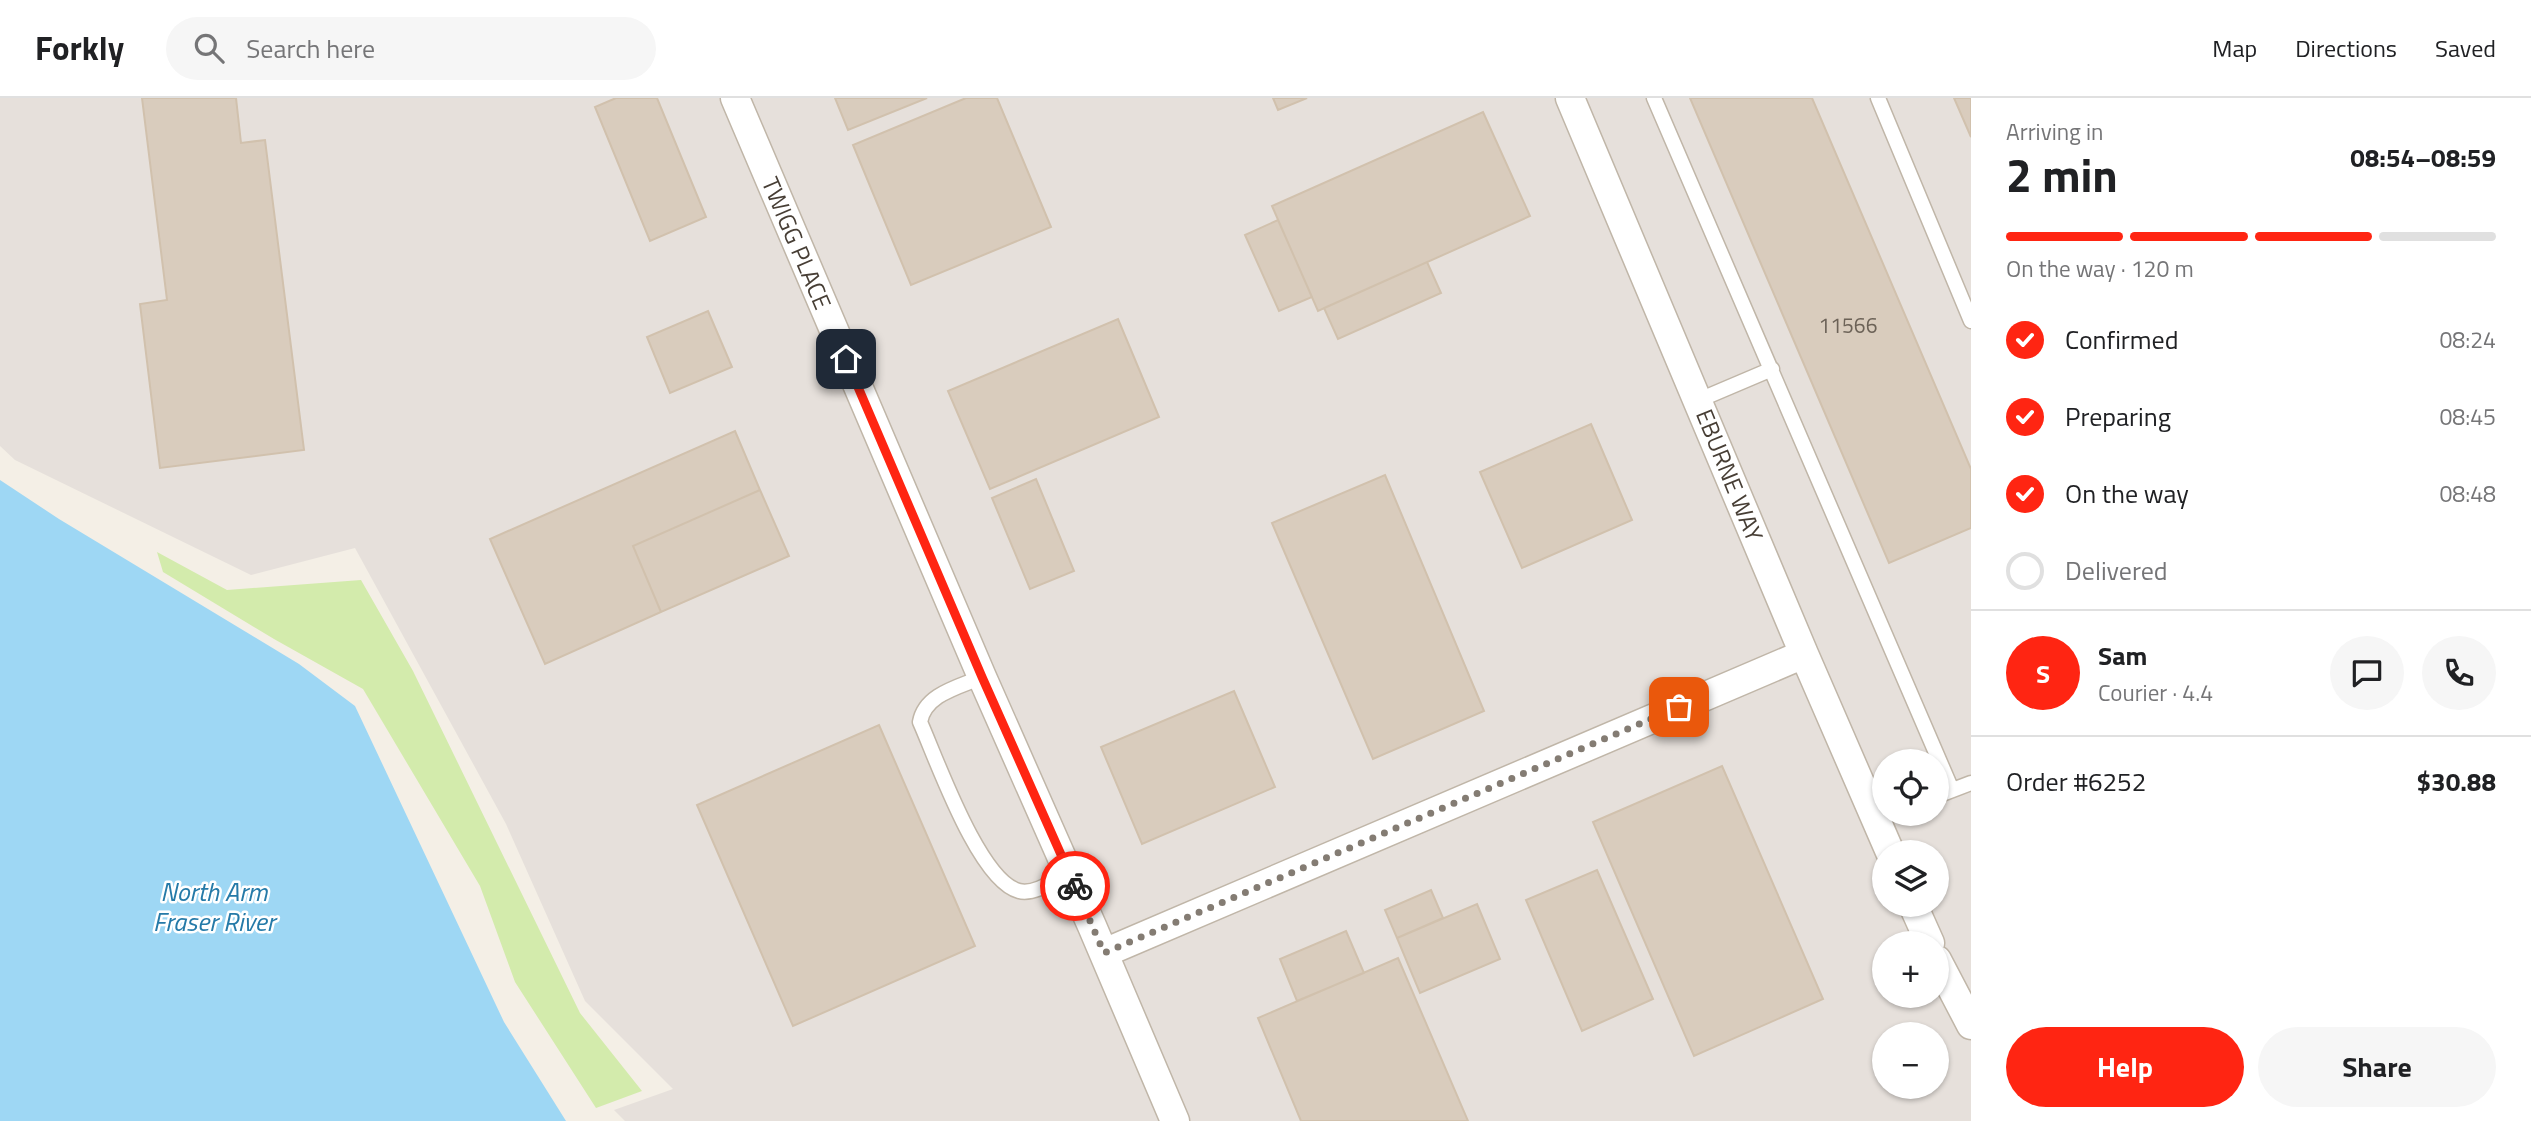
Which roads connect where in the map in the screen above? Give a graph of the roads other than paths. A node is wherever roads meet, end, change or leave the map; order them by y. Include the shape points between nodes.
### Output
1 (736, 98) edge
2 (1570, 98) edge
3 (1654, 98) edge
4 (1878, 98) edge
5 (1971, 321) edge
6 (1772, 369) junction
7 (1699, 400) junction
8 (1804, 654) junction
9 (982, 677) junction
10 (1971, 783) edge
11 (1952, 790) junction
12 (1949, 791) edge
13 (1872, 792) edge
14 (1069, 873) junction
15 (1104, 953) junction
16 (1949, 983) edge
17 (1971, 1025) edge
18 (1175, 1121) edge

1 - 9 street, TWIGG PLACE
2 - 7 street, EBURNE WAY
3 - 6 lane
4 - 5 lane
6 - 7 lane
6 - 11 lane
7 - 8 street, EBURNE WAY
8 - 13 street, EBURNE WAY
8 - 15 street
9 - 14 street, TWIGG PLACE
9 - 14 lane via 933,699 921,713 920,722 972,839 986,864 1006,885 1030,892
10 - 11 lane
11 - 12 lane
14 - 15 street, TWIGG PLACE
15 - 18 street, TWIGG PLACE
16 - 17 street

